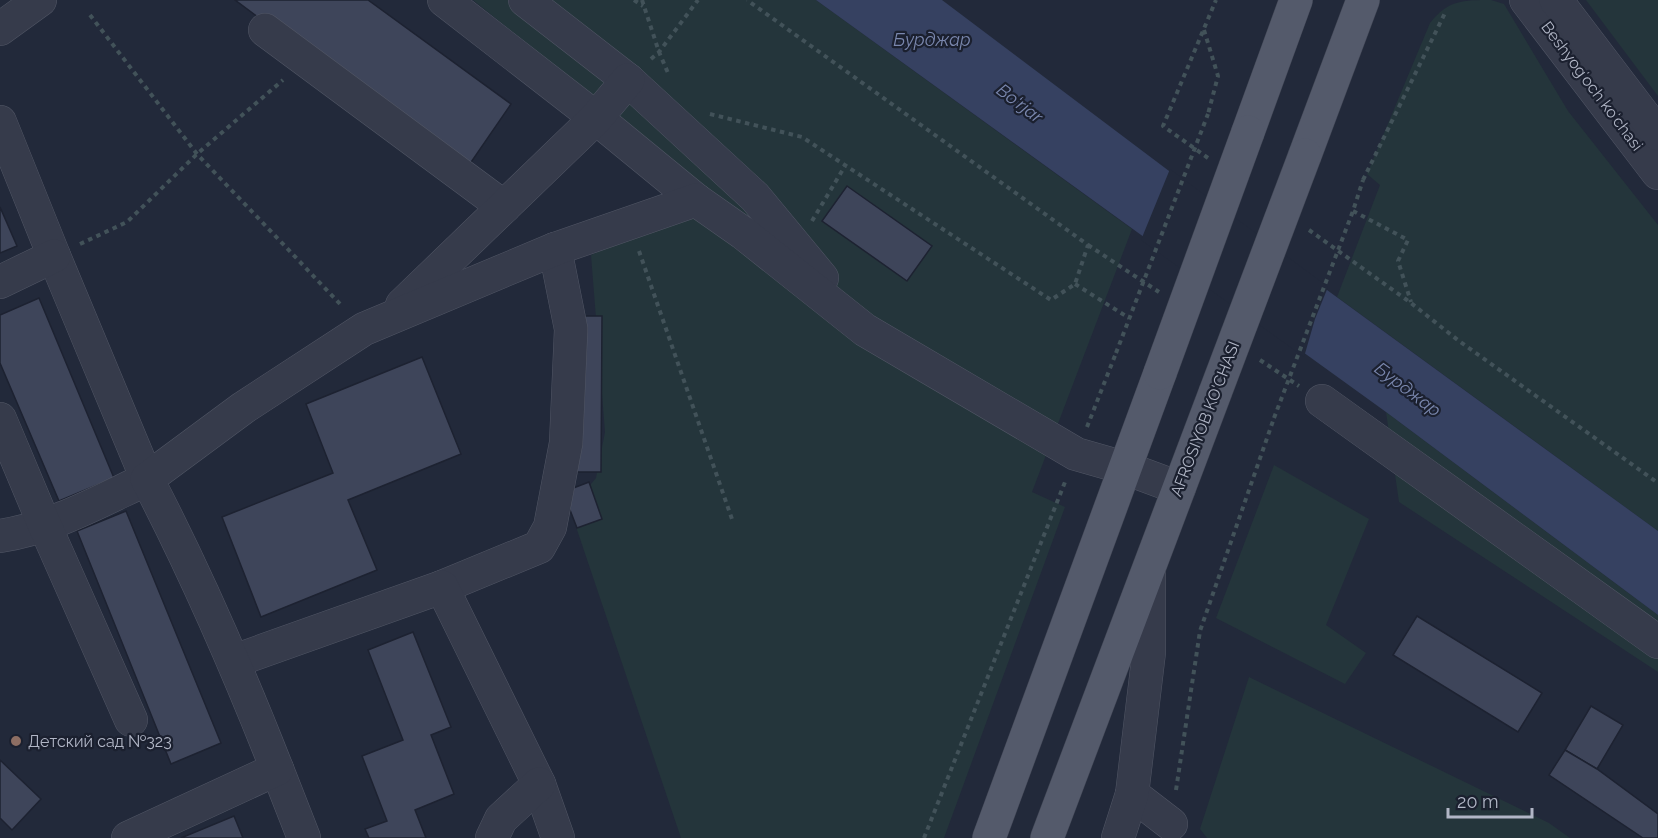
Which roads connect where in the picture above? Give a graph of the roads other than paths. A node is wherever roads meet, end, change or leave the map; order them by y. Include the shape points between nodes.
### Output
1 (40, 0) edge
2 (444, 0) edge
3 (525, 0) edge
4 (1296, 0) edge
5 (1363, 0) edge
6 (1526, 0) edge
7 (1556, 0) edge
8 (0, 29) edge
9 (265, 30) dead end
10 (628, 80) junction
11 (596, 118) junction
12 (0, 122) edge
13 (1658, 134) edge
14 (1658, 173) edge
15 (696, 200) junction
16 (504, 207) junction
17 (555, 249) junction
18 (54, 256) junction
19 (0, 282) edge
20 (376, 324) junction
21 (865, 330) junction
22 (1322, 401) dead end
23 (0, 419) edge
24 (1125, 468) junction
25 (147, 479) junction
26 (1179, 488) junction
27 (45, 526) junction
28 (0, 536) edge
29 (1149, 566) junction
30 (442, 587) junction
31 (1658, 642) edge
32 (234, 661) junction
33 (131, 720) dead end
34 (277, 769) junction
35 (538, 784) junction
36 (1132, 794) junction
37 (1171, 824) road end
38 (128, 838) edge
39 (304, 838) edge
40 (492, 838) edge
41 (558, 838) edge
42 (989, 838) edge
43 (1047, 838) edge
44 (1119, 838) edge

1 - 8 street
2 - 11 street
3 - 10 street
4 - 24 main road, bridge
5 - 26 main road, AFROSIYOB KO'CHASI, bridge
6 - 14 street, Beshyogʻoch koʻchasi
7 - 13 street, Beshyogʻoch koʻchasi
9 - 16 street
10 - 11 street
10 - 21 street via 754,196
11 - 15 street
11 - 16 street
12 - 18 street
15 - 17 street
15 - 21 street
16 - 20 street
17 - 20 street
17 - 30 street via 571,328 566,443 550,527 538,547
18 - 19 street
18 - 25 street
20 - 25 street via 243,408
21 - 24 street via 1076,454
22 - 31 street
23 - 27 street
24 - 26 street
24 - 42 main road
25 - 27 street
25 - 32 street
26 - 29 main road, AFROSIYOB KO'CHASI
27 - 28 street
27 - 33 street
29 - 36 street via 1149,652
29 - 43 main road, AFROSIYOB KO'CHASI
30 - 32 street
30 - 35 street
32 - 34 street
34 - 38 street
34 - 39 street
35 - 40 street via 501,819
35 - 41 street
36 - 37 street
36 - 44 street

